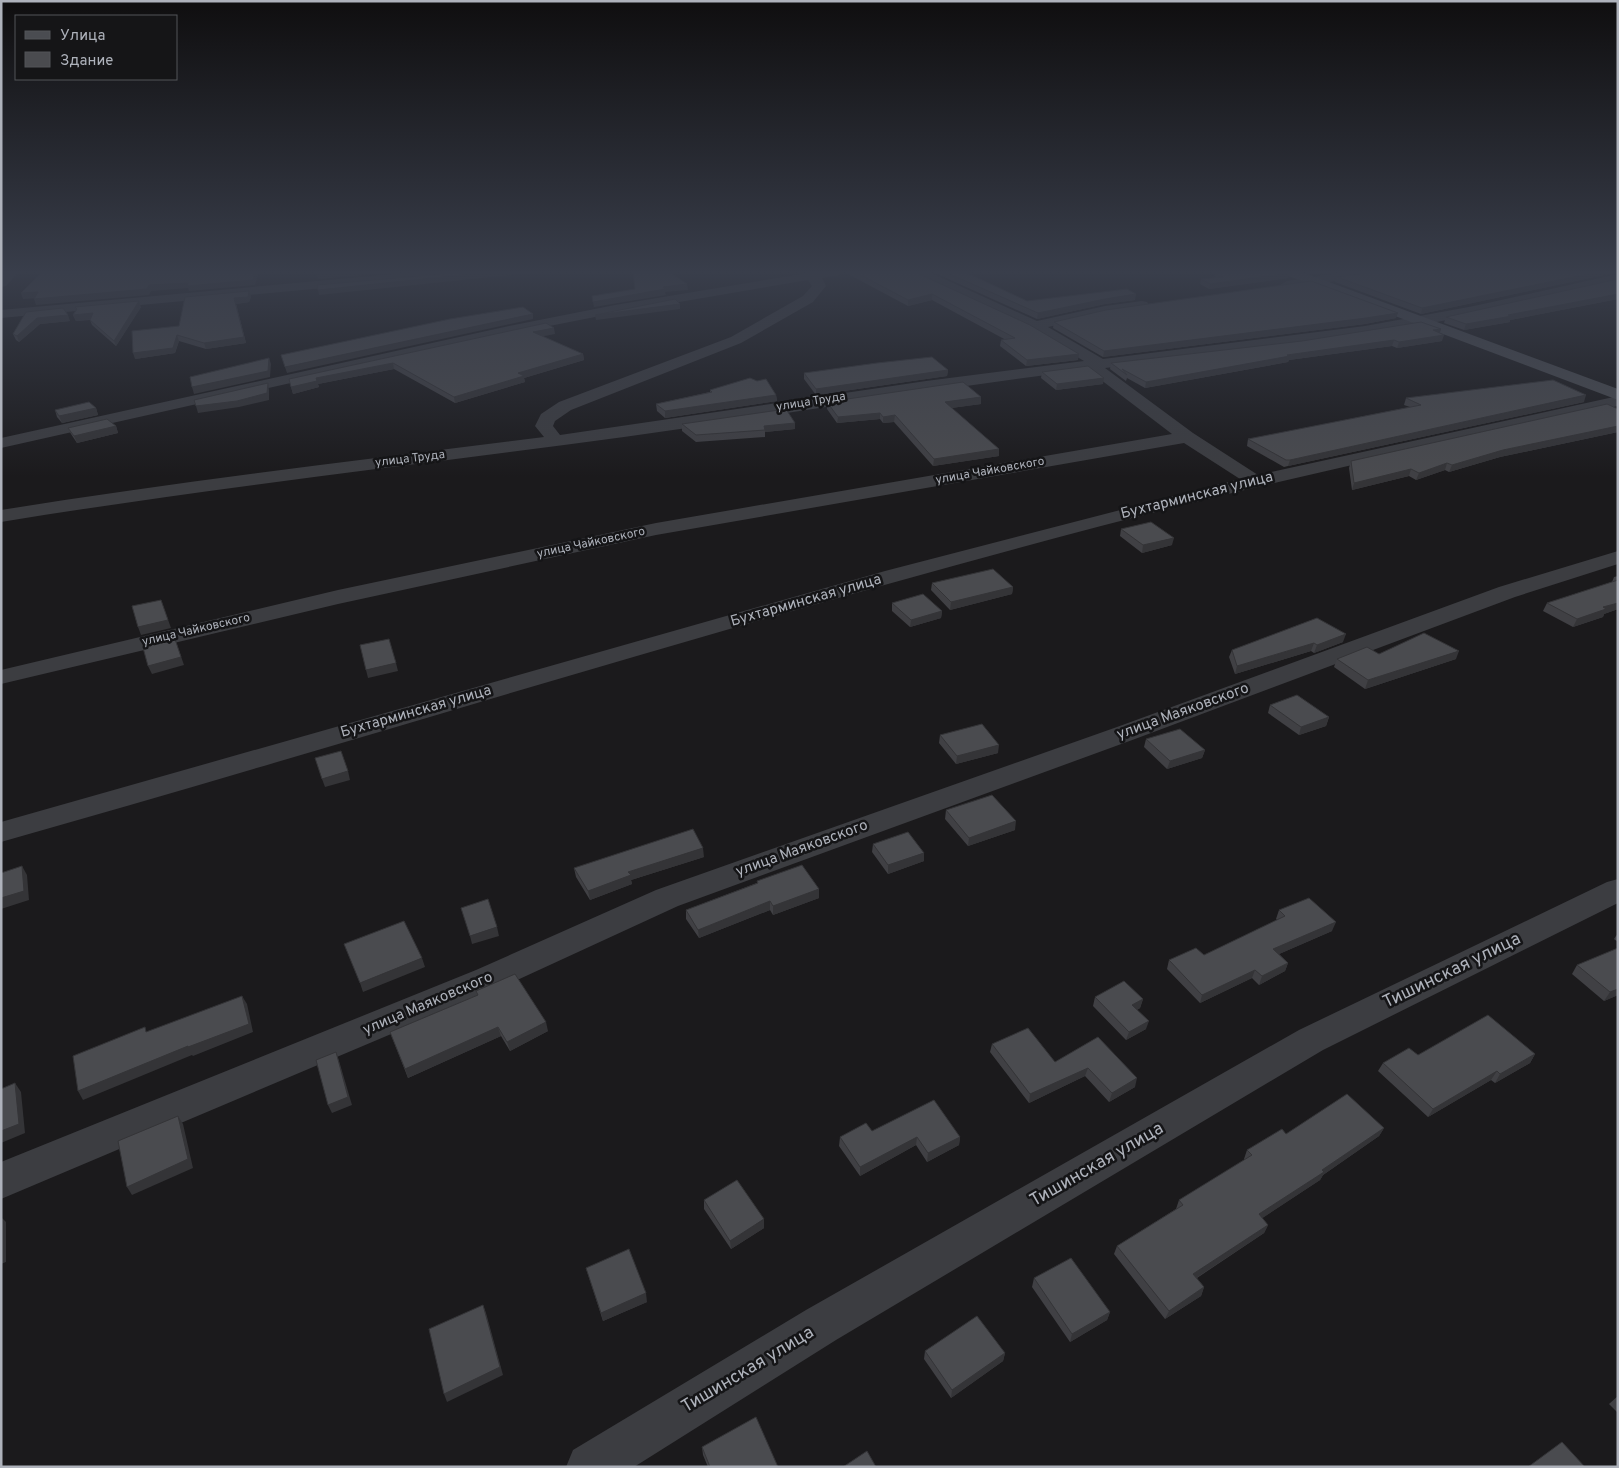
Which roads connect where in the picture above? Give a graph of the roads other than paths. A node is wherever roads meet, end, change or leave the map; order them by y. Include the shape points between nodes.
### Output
1 (463, 341) edge
2 (735, 341) edge
3 (1058, 341) edge
4 (1293, 341) edge
5 (1475, 341) edge
6 (1096, 365) junction
7 (1618, 395) edge
8 (1618, 401) edge
9 (1187, 437) junction
10 (555, 440) junction
11 (1, 443) edge
12 (1255, 481) junction
13 (1, 516) edge
14 (1618, 557) edge
15 (1, 677) edge
16 (1, 832) edge
17 (1618, 890) edge
18 (1, 1181) edge
19 (590, 1467) edge

1 - 11 street
2 - 10 street via 566,406 547,418 544,426
3 - 6 street
4 - 6 street, улица Труда
5 - 7 street
6 - 9 street
6 - 10 street, улица Труда
8 - 12 street, Бухтарминская улица
9 - 12 street
9 - 15 street, улица Чайковского via 656,529 338,597
10 - 13 street, улица Труда
12 - 16 street, Бухтарминская улица via 884,579
14 - 18 street, улица Маяковского via 1507,592 666,898 488,979
17 - 19 street, Тишинская улица via 1311,1040 821,1325

